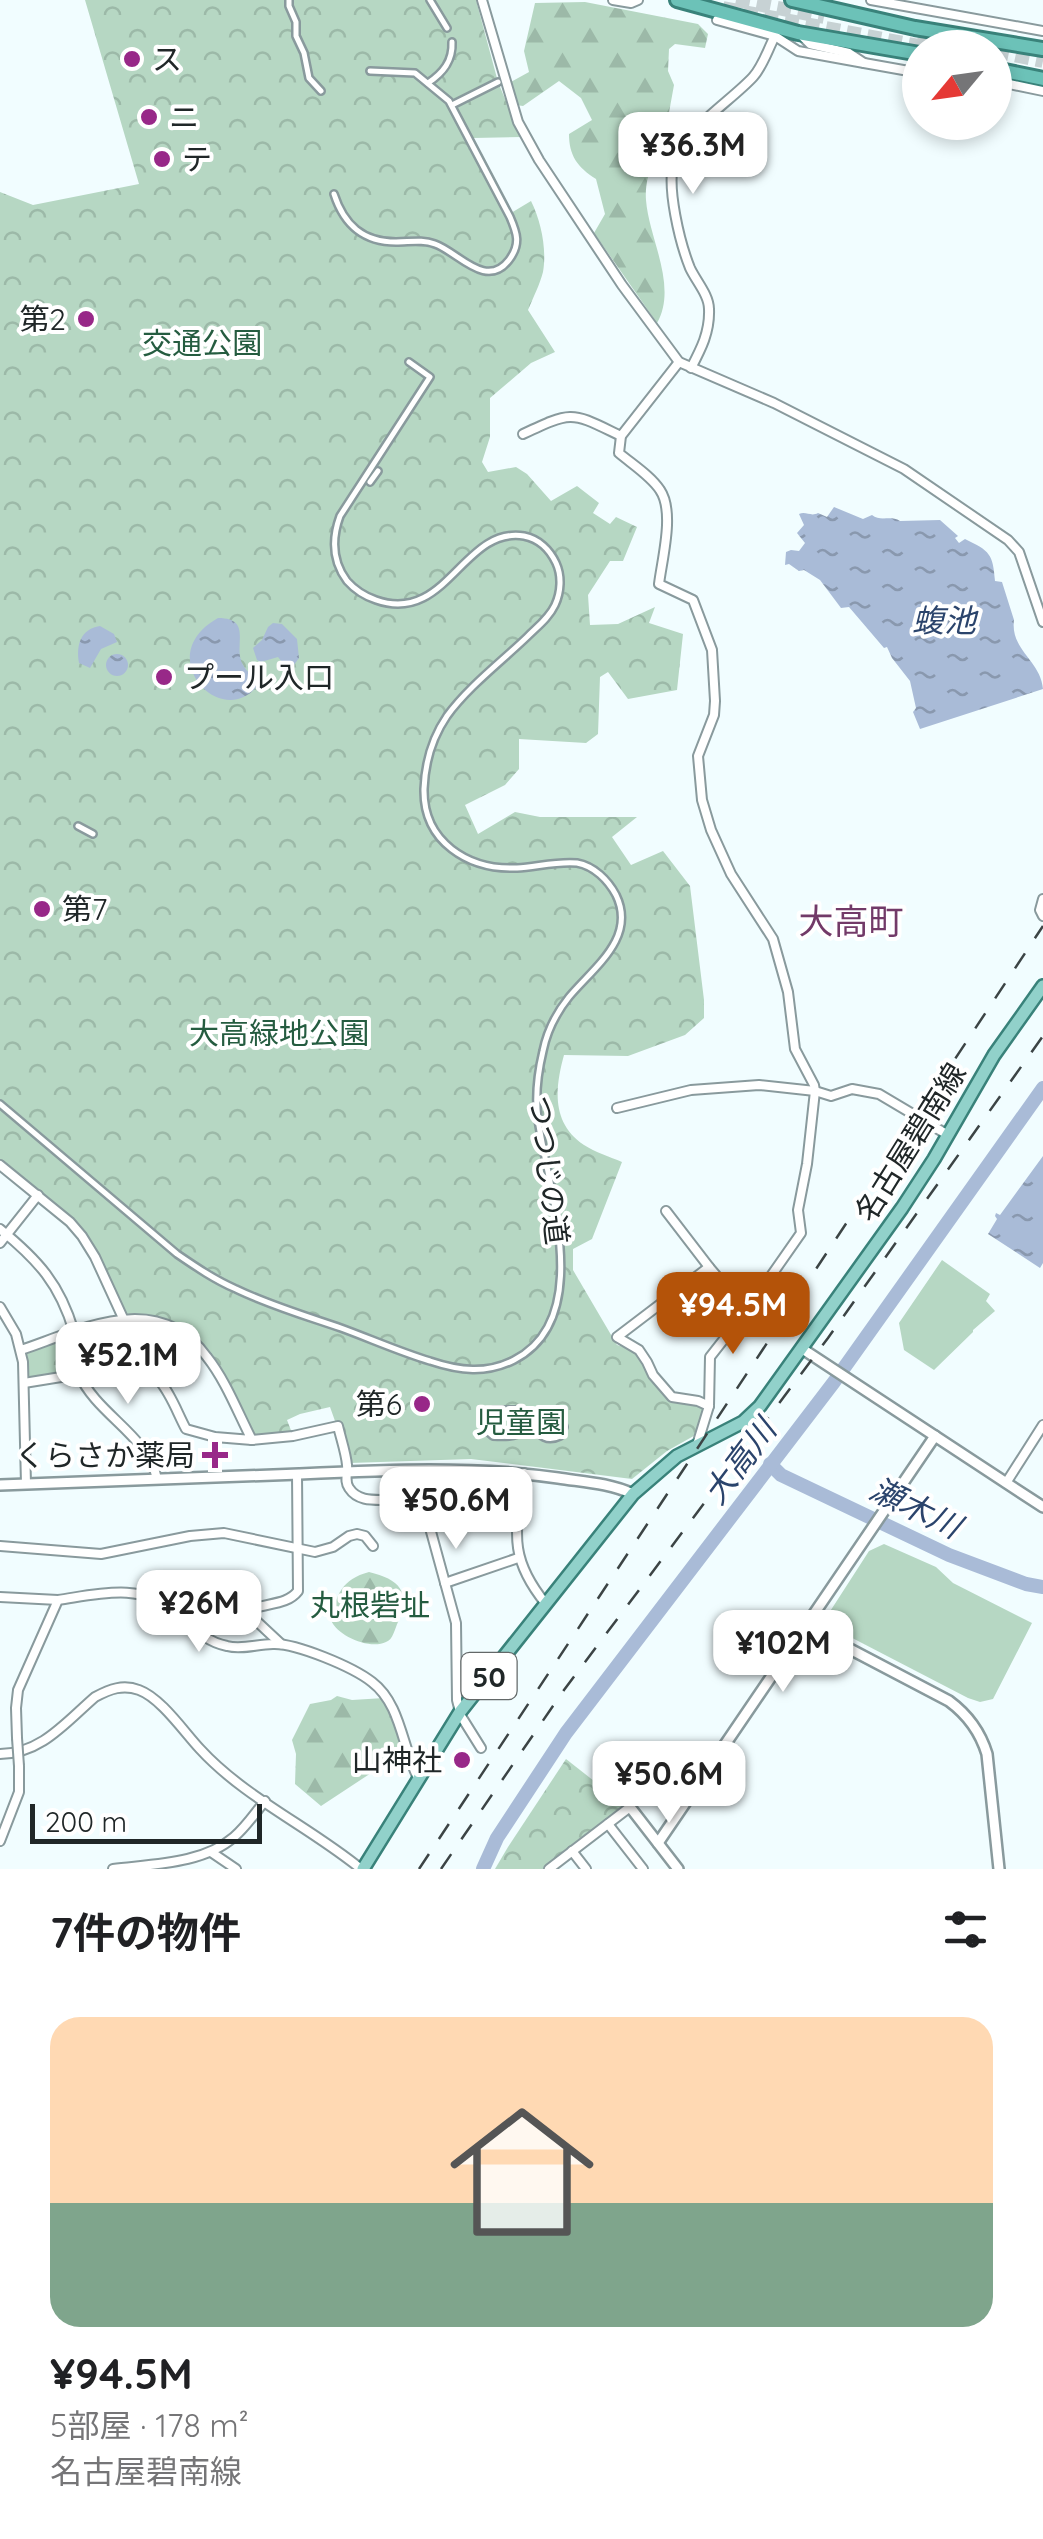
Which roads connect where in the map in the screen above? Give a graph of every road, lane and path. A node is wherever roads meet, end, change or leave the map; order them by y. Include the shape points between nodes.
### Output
1 (289, 0) edge
2 (430, 0) edge
3 (482, 0) edge
4 (613, 0) edge
5 (638, 0) edge
6 (677, 0) edge
7 (792, 0) edge
8 (871, 0) edge
9 (701, 2) edge
10 (910, 3) edge
11 (716, 20) dead end
12 (447, 28) dead end
13 (1043, 31) edge
14 (798, 32) junction
15 (774, 36) junction
16 (452, 42) dead end
17 (832, 49) junction
18 (1043, 50) edge
19 (902, 51) edge
20 (840, 58) junction
21 (864, 63) junction
22 (902, 69) edge
23 (370, 72) dead end
24 (1012, 73) edge
25 (1043, 79) edge
26 (498, 82) dead end
27 (428, 83) junction
28 (1012, 85) edge
29 (321, 91) dead end
30 (1043, 91) edge
31 (452, 105) junction
32 (334, 194) dead end
33 (409, 362) dead end
34 (679, 362) junction
35 (691, 368) junction
36 (522, 434) dead end
37 (621, 436) junction
38 (378, 471) dead end
39 (370, 482) dead end
40 (1043, 622) edge
41 (78, 826) dead end
42 (94, 834) dead end
43 (1043, 899) edge
44 (1043, 916) edge
45 (1043, 986) edge
46 (815, 1092) junction
47 (0, 1104) edge
48 (617, 1108) dead end
49 (948, 1135) junction
50 (0, 1165) edge
51 (38, 1195) junction
52 (666, 1211) dead end
53 (4, 1232) edge
54 (0, 1243) edge
55 (709, 1267) junction
56 (750, 1306) junction
57 (0, 1307) edge
58 (123, 1318) junction
59 (74, 1332) junction
60 (801, 1348) junction
61 (21, 1350) junction
62 (128, 1366) junction
63 (80, 1374) junction
64 (24, 1383) junction
65 (710, 1406) junction
66 (531, 1425) junction
67 (1043, 1426) edge
68 (935, 1436) junction
69 (1040, 1438) edge
70 (252, 1440) junction
71 (697, 1445) junction
72 (347, 1472) junction
73 (524, 1473) junction
74 (296, 1474) junction
75 (157, 1479) junction
76 (26, 1484) junction
77 (1006, 1484) junction
78 (0, 1486) edge
79 (632, 1494) junction
80 (1043, 1508) edge
81 (0, 1546) edge
82 (373, 1546) dead end
83 (298, 1549) junction
84 (518, 1558) junction
85 (445, 1582) junction
86 (0, 1596) edge
87 (58, 1600) junction
88 (546, 1604) junction
89 (806, 1626) junction
90 (280, 1644) junction
91 (460, 1712) junction
92 (480, 1748) dead end
93 (0, 1754) edge
94 (418, 1778) junction
95 (265, 1801) junction
96 (630, 1806) joint
97 (0, 1818) edge
98 (10, 1818) junction
99 (608, 1824) junction
100 (0, 1841) edge
101 (658, 1844) junction
102 (572, 1851) junction
103 (211, 1852) junction
104 (113, 1869) edge
105 (236, 1869) edge
106 (362, 1869) edge
107 (550, 1869) edge
108 (586, 1869) edge
109 (643, 1869) edge
110 (678, 1869) edge
111 (999, 1869) edge

1 - 29 street via 310,78
2 - 12 street
3 - 34 street via 504,82 538,160
4 - 5 street
6 - 9 highway
7 - 18 highway
8 - 10 street
9 - 14 highway
10 - 13 street
11 - 15 street
14 - 17 street via 810,44
14 - 19 highway
15 - 20 street via 798,51
15 - 35 street via 756,74 717,108 673,162 683,246 710,304 706,338
16 - 27 street via 448,63
17 - 20 street
17 - 21 street
20 - 21 street
21 - 22 street
23 - 27 street via 415,73
24 - 25 highway
26 - 31 street
27 - 31 street
28 - 30 street
31 - 32 street via 516,230 517,247 504,266 480,271 439,245 362,234 346,222
33 - 47 street, つつじの道 via 430,377 340,516 334,540 342,574 369,598 418,601 488,543 508,535 532,538 549,551 560,574 558,599 544,620 440,727 426,763 428,817 443,843 475,863 587,866 609,884 620,908 614,947 566,1000 540,1067 537,1114 561,1276 547,1328 520,1357 468,1370 260,1300 177,1254
34 - 35 street
34 - 37 street
35 - 40 street via 904,469 1008,540 1019,552
36 - 37 street via 561,416 580,416
37 - 46 street via 619,453 654,482 666,503 659,584 692,600 712,650 714,715 698,756 702,800 731,874 772,939 795,1049
38 - 39 street
41 - 42 street
43 - 44 street
45 - 49 main road, 名古屋碧南線 / 50
46 - 48 street via 759,1085 691,1090
46 - 49 street via 878,1094
46 - 56 street via 798,1210 801,1233
49 - 60 main road, 名古屋碧南線 / 50
50 - 51 street
51 - 53 street
51 - 58 street via 82,1236
52 - 55 street
53 - 54 street
53 - 59 street via 55,1284
55 - 56 street
55 - 65 street via 617,1337 638,1350 672,1397
56 - 65 street via 710,1357
57 - 61 street
58 - 59 street
58 - 62 street
58 - 70 street via 160,1322 196,1344
59 - 61 street
60 - 68 street
60 - 71 main road, 名古屋碧南線 / 50 via 743,1422
61 - 64 street
62 - 63 street
62 - 70 street via 156,1375 186,1429
63 - 64 street
63 - 75 street via 92,1397 144,1450
64 - 76 street
65 - 71 street
66 - 66 street via 550,1440 564,1426 550,1412
66 - 66 street via 514,1437 493,1436 484,1420 494,1410 515,1410
67 - 69 street
68 - 77 street
68 - 89 street
69 - 77 street
70 - 72 street via 338,1426
71 - 79 main road, 名古屋碧南線 / 50
72 - 73 street
72 - 74 street
72 - 85 street via 347,1485 362,1499 404,1500 422,1510
73 - 79 street
73 - 84 street
74 - 75 street
74 - 83 street
75 - 76 street
76 - 78 street
77 - 80 street
79 - 88 main road, 名古屋碧南線 / 50
81 - 83 street via 101,1554 224,1533
82 - 83 street via 357,1534 323,1551
83 - 90 street via 293,1598 259,1606 252,1616
84 - 85 street
84 - 88 street
85 - 91 street via 456,1623
86 - 87 street
87 - 90 street via 144,1594 228,1647
87 - 98 street, bridge via 18,1690 19,1792
88 - 91 main road, 名古屋碧南線 / 50
89 - 101 street
89 - 111 street via 950,1702 973,1723 987,1754
90 - 94 street via 374,1683 394,1709
91 - 92 street
91 - 94 main road, 名古屋碧南線 / 50
93 - 95 street via 36,1746 95,1697 128,1687 147,1694 214,1763
94 - 106 main road, 名古屋碧南線 / 50
95 - 103 street via 240,1832
95 - 106 street
96 - 99 street
96 - 101 street
97 - 98 street
98 - 100 street
99 - 102 street
99 - 109 street
101 - 110 street
102 - 107 street
102 - 108 street
103 - 104 street
103 - 105 street

